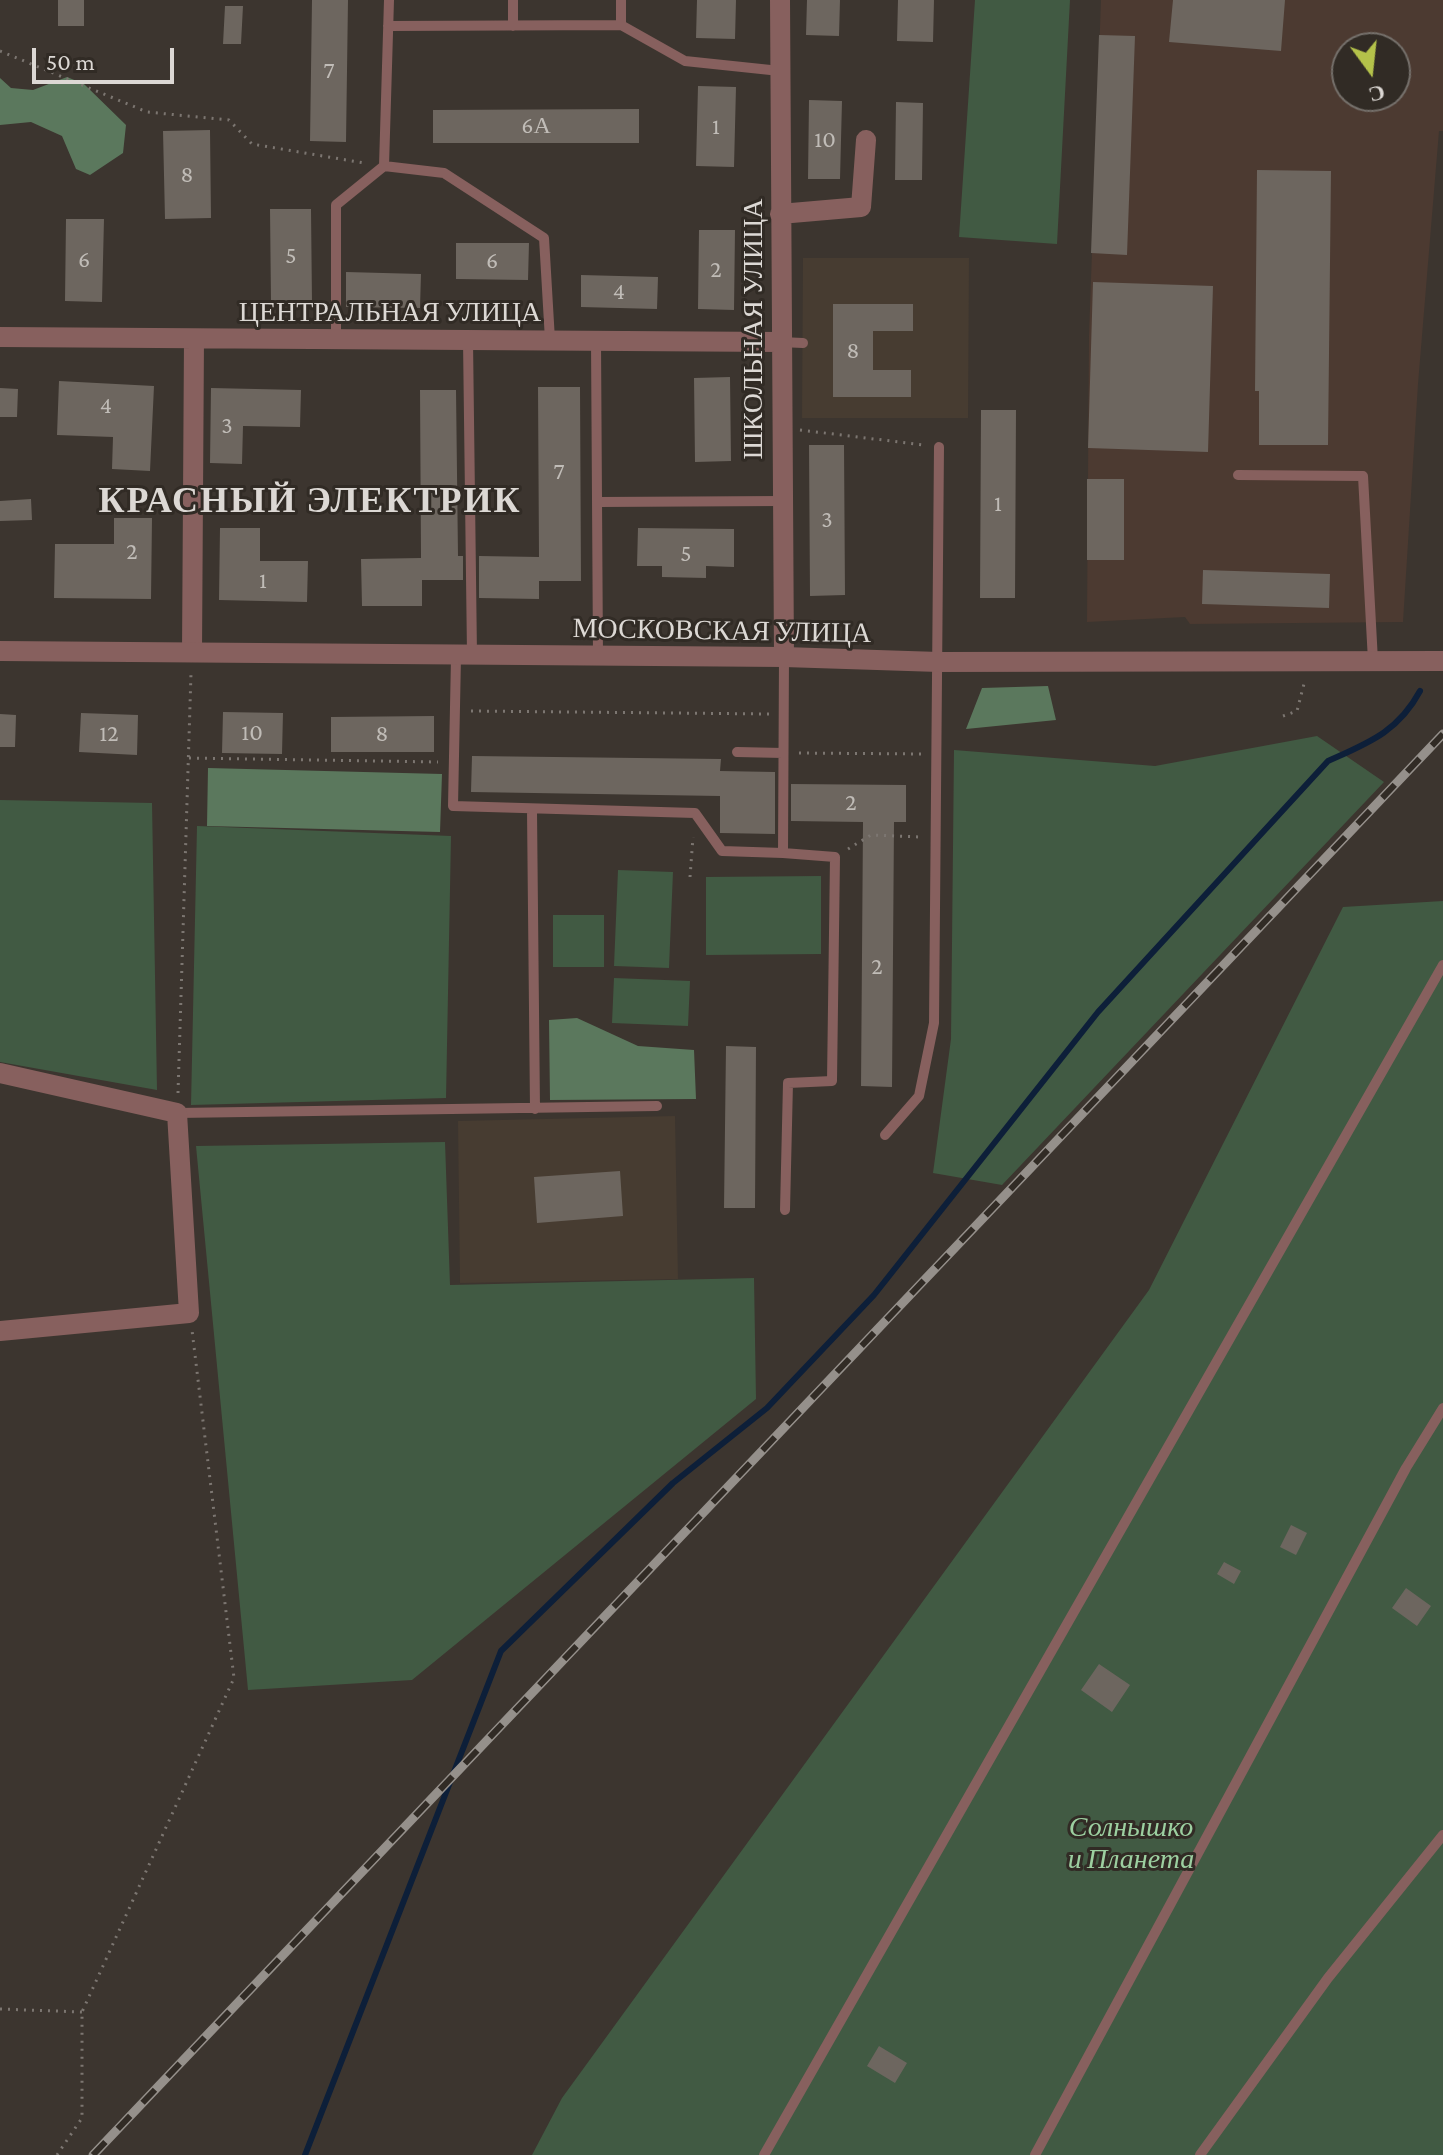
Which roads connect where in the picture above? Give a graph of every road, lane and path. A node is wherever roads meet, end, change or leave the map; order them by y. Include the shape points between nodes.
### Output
1 (389, 0) edge
2 (513, 0) edge
3 (621, 0) edge
4 (780, 0) edge
5 (621, 25) junction
6 (388, 26) junction
7 (513, 26) junction
8 (0, 51) edge
9 (780, 71) junction
10 (866, 140) dead end
11 (384, 166) junction
12 (780, 214) junction
13 (0, 337) edge
14 (194, 339) junction
15 (336, 339) junction
16 (468, 340) junction
17 (550, 340) junction
18 (596, 341) junction
19 (780, 342) junction
20 (803, 343) dead end
21 (781, 428) junction
22 (939, 447) joint
23 (1238, 475) dead end
24 (782, 501) junction
25 (599, 502) junction
26 (0, 651) edge
27 (192, 652) junction
28 (464, 657) junction
29 (598, 657) junction
30 (784, 657) junction
31 (1373, 661) junction
32 (1443, 661) edge
33 (939, 662) junction
34 (1306, 676) dead end
35 (455, 711) junction
36 (784, 714) junction
37 (1283, 716) dead end
38 (737, 752) dead end
39 (783, 753) junction
40 (938, 754) junction
41 (189, 758) junction
42 (454, 763) junction
43 (532, 811) junction
44 (695, 813) junction
45 (937, 838) junction
46 (783, 853) junction
47 (835, 857) junction
48 (690, 877) dead end
49 (1443, 965) edge
50 (0, 1073) edge
51 (657, 1106) dead end
52 (535, 1109) junction
53 (177, 1113) junction
54 (885, 1135) dead end
55 (785, 1210) dead end
56 (189, 1313) junction
57 (0, 1331) edge
58 (1443, 1408) edge
59 (1443, 1835) edge
60 (0, 2009) edge
61 (82, 2012) junction
62 (57, 2155) edge
63 (764, 2155) edge
64 (1035, 2155) edge
65 (1200, 2155) edge

1 - 6 lane
2 - 7 lane
3 - 5 lane
4 - 9 street, ШКОЛЬНАЯ УЛИЦА
5 - 7 lane
5 - 9 lane via 685,61
6 - 7 lane
6 - 11 lane
8 - 11 path via 147,112 229,120 252,144
9 - 12 street, ШКОЛЬНАЯ УЛИЦА
10 - 12 street via 861,207
11 - 15 lane via 336,205
11 - 17 lane via 444,173 544,238
12 - 19 street, ШКОЛЬНАЯ УЛИЦА
13 - 14 street, ЦЕНТРАЛЬНАЯ УЛИЦА
14 - 15 street, ЦЕНТРАЛЬНАЯ УЛИЦА
14 - 27 street
15 - 16 street, ЦЕНТРАЛЬНАЯ УЛИЦА
16 - 17 street, ЦЕНТРАЛЬНАЯ УЛИЦА
16 - 28 lane
17 - 18 street, ЦЕНТРАЛЬНАЯ УЛИЦА
18 - 19 street, ЦЕНТРАЛЬНАЯ УЛИЦА
18 - 25 lane
19 - 20 lane
19 - 21 street, ШКОЛЬНАЯ УЛИЦА
21 - 22 path
21 - 24 street, ШКОЛЬНАЯ УЛИЦА
22 - 33 lane
23 - 31 lane via 1363,476
24 - 25 lane
24 - 30 street, ШКОЛЬНАЯ УЛИЦА
25 - 29 lane
26 - 27 street, МОСКОВСКАЯ УЛИЦА
27 - 28 street, МОСКОВСКАЯ УЛИЦА
27 - 41 path
28 - 29 street, МОСКОВСКАЯ УЛИЦА
28 - 35 lane
29 - 30 street, МОСКОВСКАЯ УЛИЦА
30 - 33 street, МОСКОВСКАЯ УЛИЦА
30 - 36 lane
31 - 32 street, МОСКОВСКАЯ УЛИЦА
31 - 33 street, МОСКОВСКАЯ УЛИЦА
33 - 40 lane
34 - 37 path via 1297,711
35 - 36 path
35 - 42 lane
36 - 39 lane
38 - 39 lane
39 - 40 path
39 - 46 lane
40 - 45 lane
41 - 42 path
41 - 53 path
42 - 43 lane via 453,806
43 - 44 lane
43 - 52 lane
44 - 46 lane via 722,851
44 - 48 path
45 - 47 path via 871,835
45 - 54 lane via 934,1023 919,1096
46 - 47 lane
47 - 55 lane via 832,1081 788,1083
49 - 63 lane
50 - 53 street
51 - 52 lane
52 - 53 lane
53 - 56 street
56 - 57 street
56 - 61 path via 234,1678
58 - 64 lane
59 - 65 lane via 1328,1978
60 - 61 path
61 - 62 path via 82,2118

